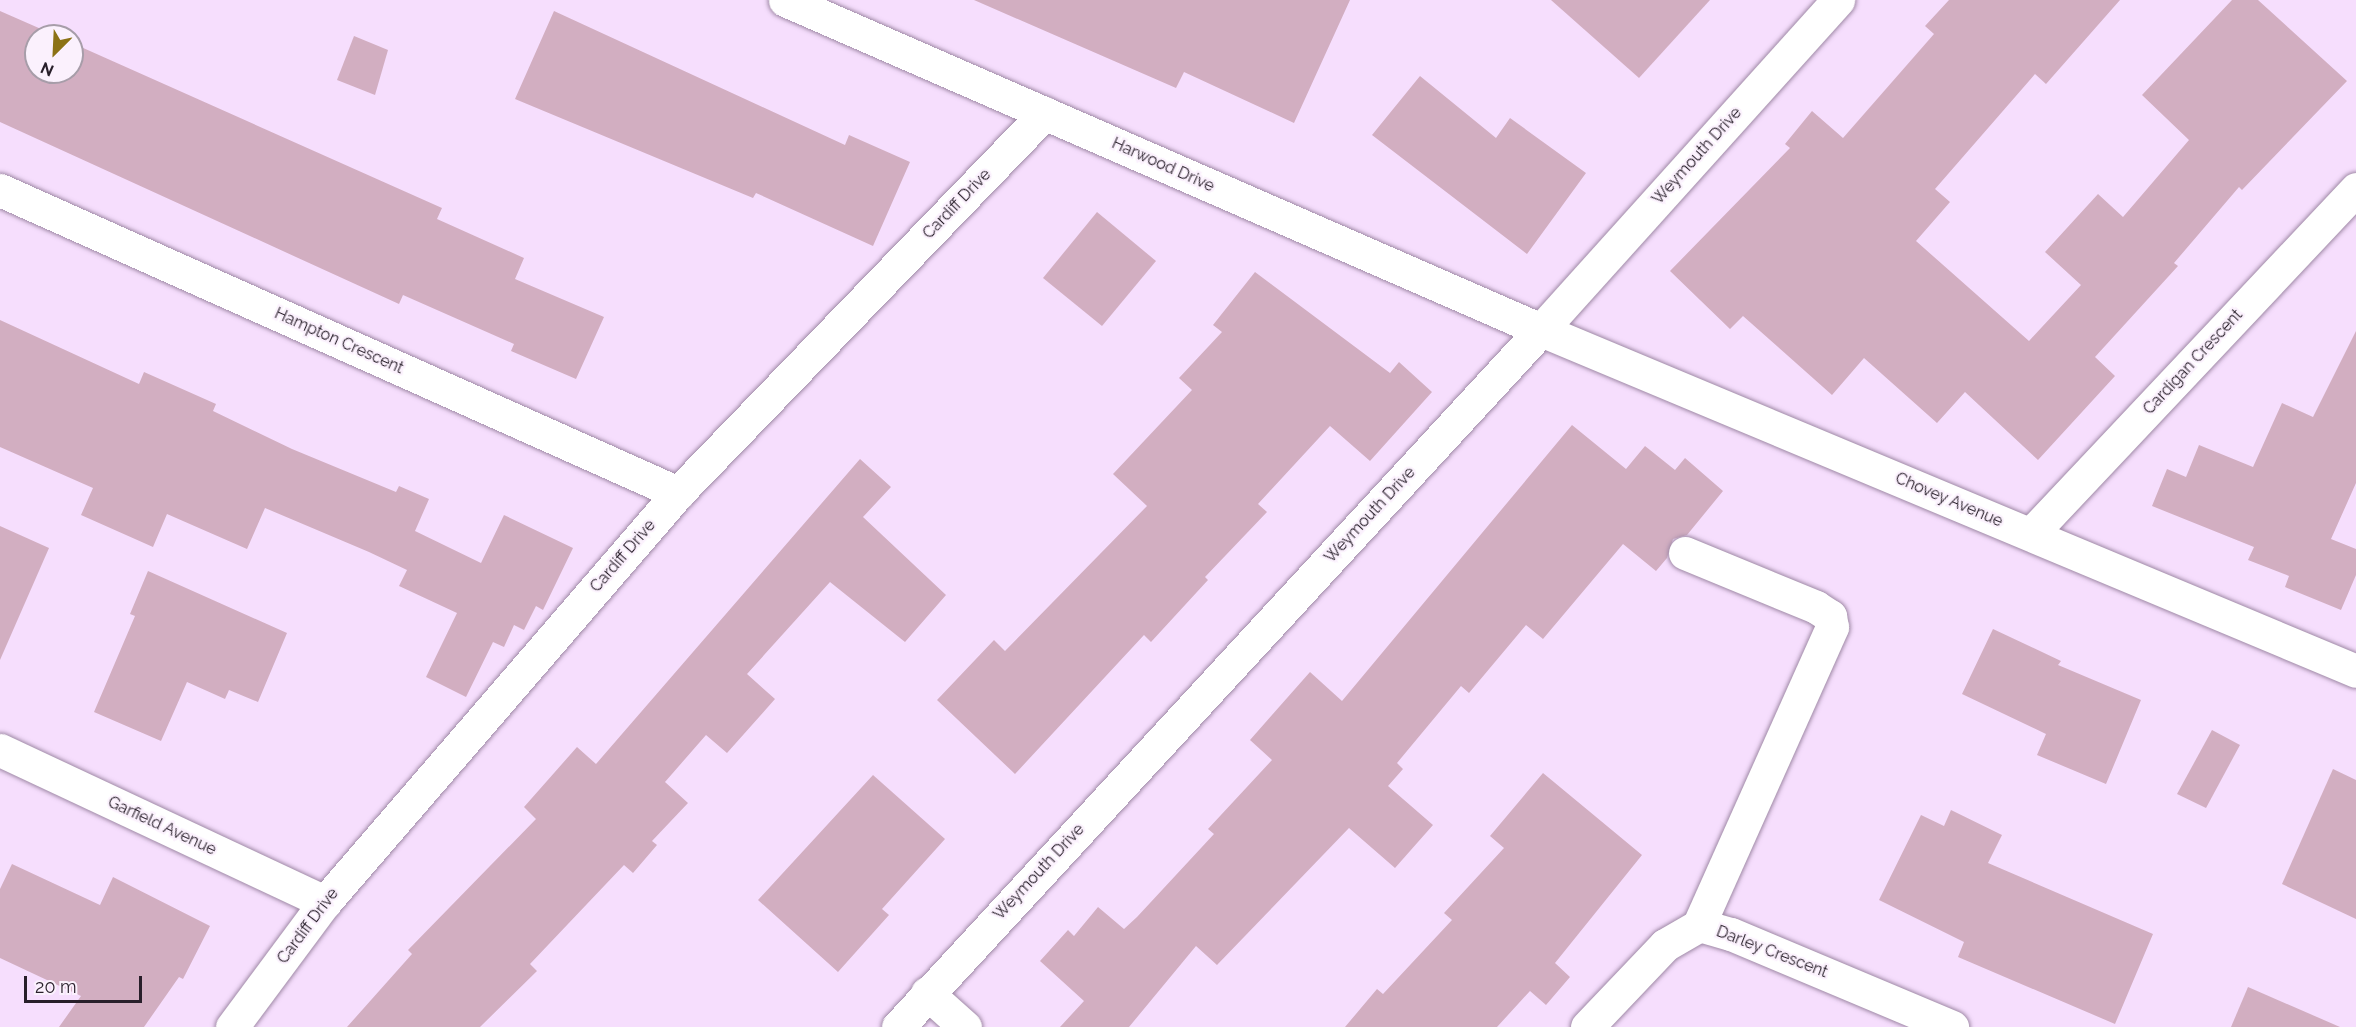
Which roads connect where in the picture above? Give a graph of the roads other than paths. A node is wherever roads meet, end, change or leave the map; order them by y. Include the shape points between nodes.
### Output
1 (785, 0) edge
2 (1838, 0) edge
3 (1045, 113) junction
4 (2356, 189) edge
5 (0, 190) edge
6 (1541, 330) junction
7 (678, 493) junction
8 (2031, 534) junction
9 (1685, 553) dead end
10 (2356, 671) edge
11 (0, 750) edge
12 (325, 902) junction
13 (1699, 925) junction
14 (927, 993) junction
15 (232, 1027) edge
16 (898, 1027) edge
17 (965, 1027) edge
18 (1587, 1027) edge
19 (1952, 1027) edge

1 - 3 street, Harwood Drive
2 - 6 street, Weymouth Drive
3 - 6 street, Harwood Drive
3 - 7 street, Cardiff Drive
4 - 8 street, Cardigan Crescent
5 - 7 street, Hampton Crescent
6 - 8 street, Chovey Avenue
6 - 14 street, Weymouth Drive
7 - 12 street, Cardiff Drive
8 - 10 street, Chovey Avenue
9 - 13 street via 1816,608 1830,616 1833,627
11 - 12 street, Garfield Avenue
12 - 15 street, Cardiff Drive
13 - 18 street, Darley Crescent via 1665,945
13 - 19 street, Darley Crescent via 1741,938
14 - 16 street, Weymouth Drive
14 - 17 street

